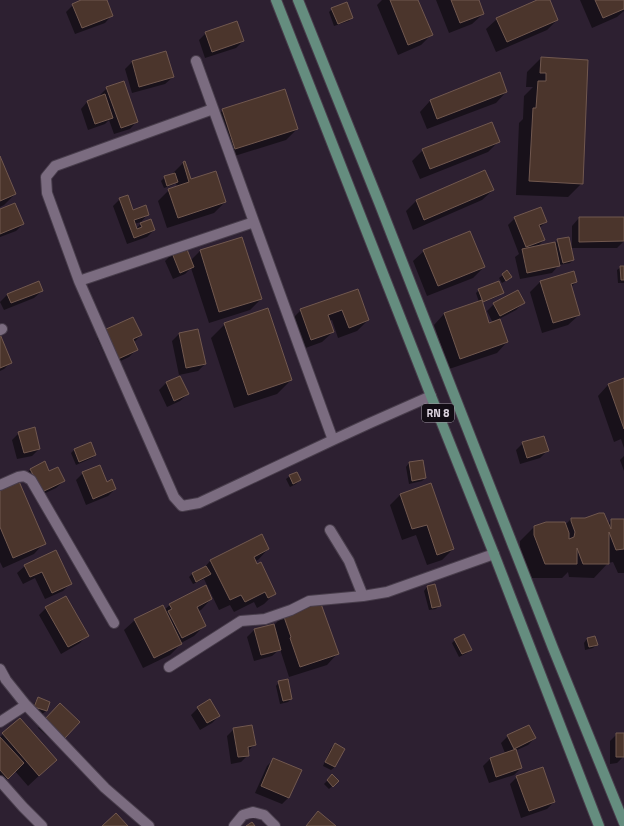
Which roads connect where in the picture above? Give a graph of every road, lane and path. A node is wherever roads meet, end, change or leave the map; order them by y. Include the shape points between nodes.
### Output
1 (276, 0) edge
2 (298, 0) edge
3 (196, 61) dead end
4 (213, 109) junction
5 (254, 222) junction
6 (79, 281) junction
7 (431, 396) junction
8 (333, 440) junction
9 (0, 485) edge
10 (330, 530) dead end
11 (494, 554) junction
12 (363, 596) junction
13 (114, 623) dead end
14 (169, 668) dead end
15 (0, 670) edge
16 (26, 705) junction
17 (0, 722) edge
18 (0, 781) edge
19 (624, 823) edge
20 (42, 826) edge
21 (149, 826) edge
22 (234, 826) edge
23 (274, 826) edge
24 (599, 826) edge

1 - 7 main road, RN 8
2 - 19 main road, RN 8
3 - 4 street
4 - 5 street
4 - 6 street via 55,166 46,176 47,193
5 - 6 street
5 - 8 street
6 - 8 street via 174,497 182,506 199,503
7 - 8 street
7 - 11 main road, RN 8
9 - 13 street via 24,476 31,480
10 - 12 street via 349,561
11 - 12 street via 387,592
11 - 24 main road, RN 8
12 - 14 street via 309,601 265,619 241,621
15 - 16 street
16 - 17 street
16 - 21 street via 105,788
18 - 20 street
22 - 23 street via 243,815 253,812 264,815

